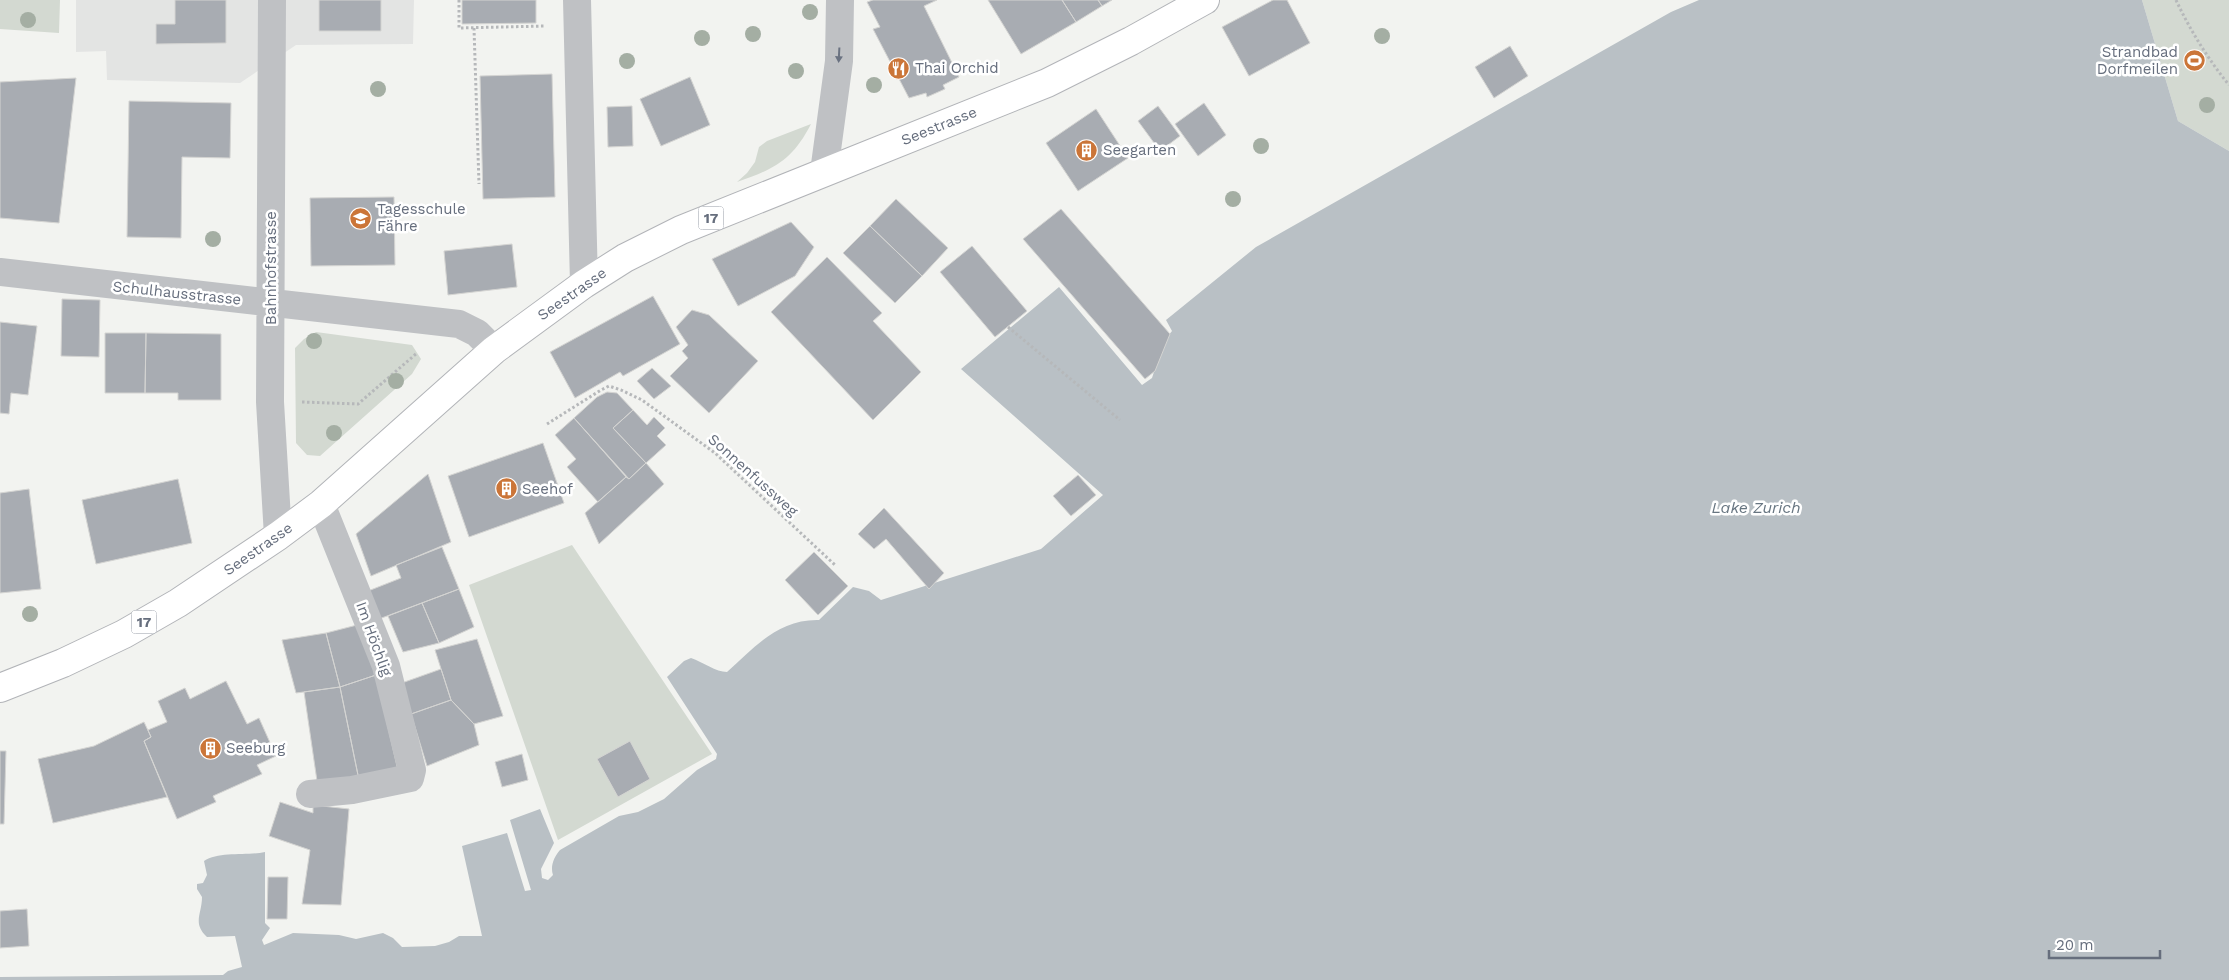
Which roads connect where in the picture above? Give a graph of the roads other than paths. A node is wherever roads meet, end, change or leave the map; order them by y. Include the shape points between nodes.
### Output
1 (272, 0) edge
2 (840, 0) edge
3 (1205, 0) edge
4 (578, 13) edge
5 (824, 172) junction
6 (0, 272) edge
7 (584, 284) junction
8 (270, 303) junction
9 (494, 350) junction
10 (321, 504) junction
11 (278, 536) junction
12 (0, 688) edge
13 (310, 794) dead end

1 - 8 street, Bahnhofstrasse
2 -> 5 street via 839,61
3 - 5 main road, Seestrasse / 17 via 1047,83
4 - 7 street
5 - 7 main road, Seestrasse / 17 via 680,230 625,258
6 - 8 street, Schulhausstrasse
7 - 9 main road, Seestrasse / 17
8 - 9 street, Schulhausstrasse via 459,324 477,332
8 - 11 street, Bahnhofstrasse via 270,402
9 - 10 main road, Seestrasse / 17
10 - 11 main road, Seestrasse / 17
10 - 13 street, Im Höchlig via 386,666 412,770 410,778 352,790
11 - 12 main road, Seestrasse / 17 via 178,603 124,634

